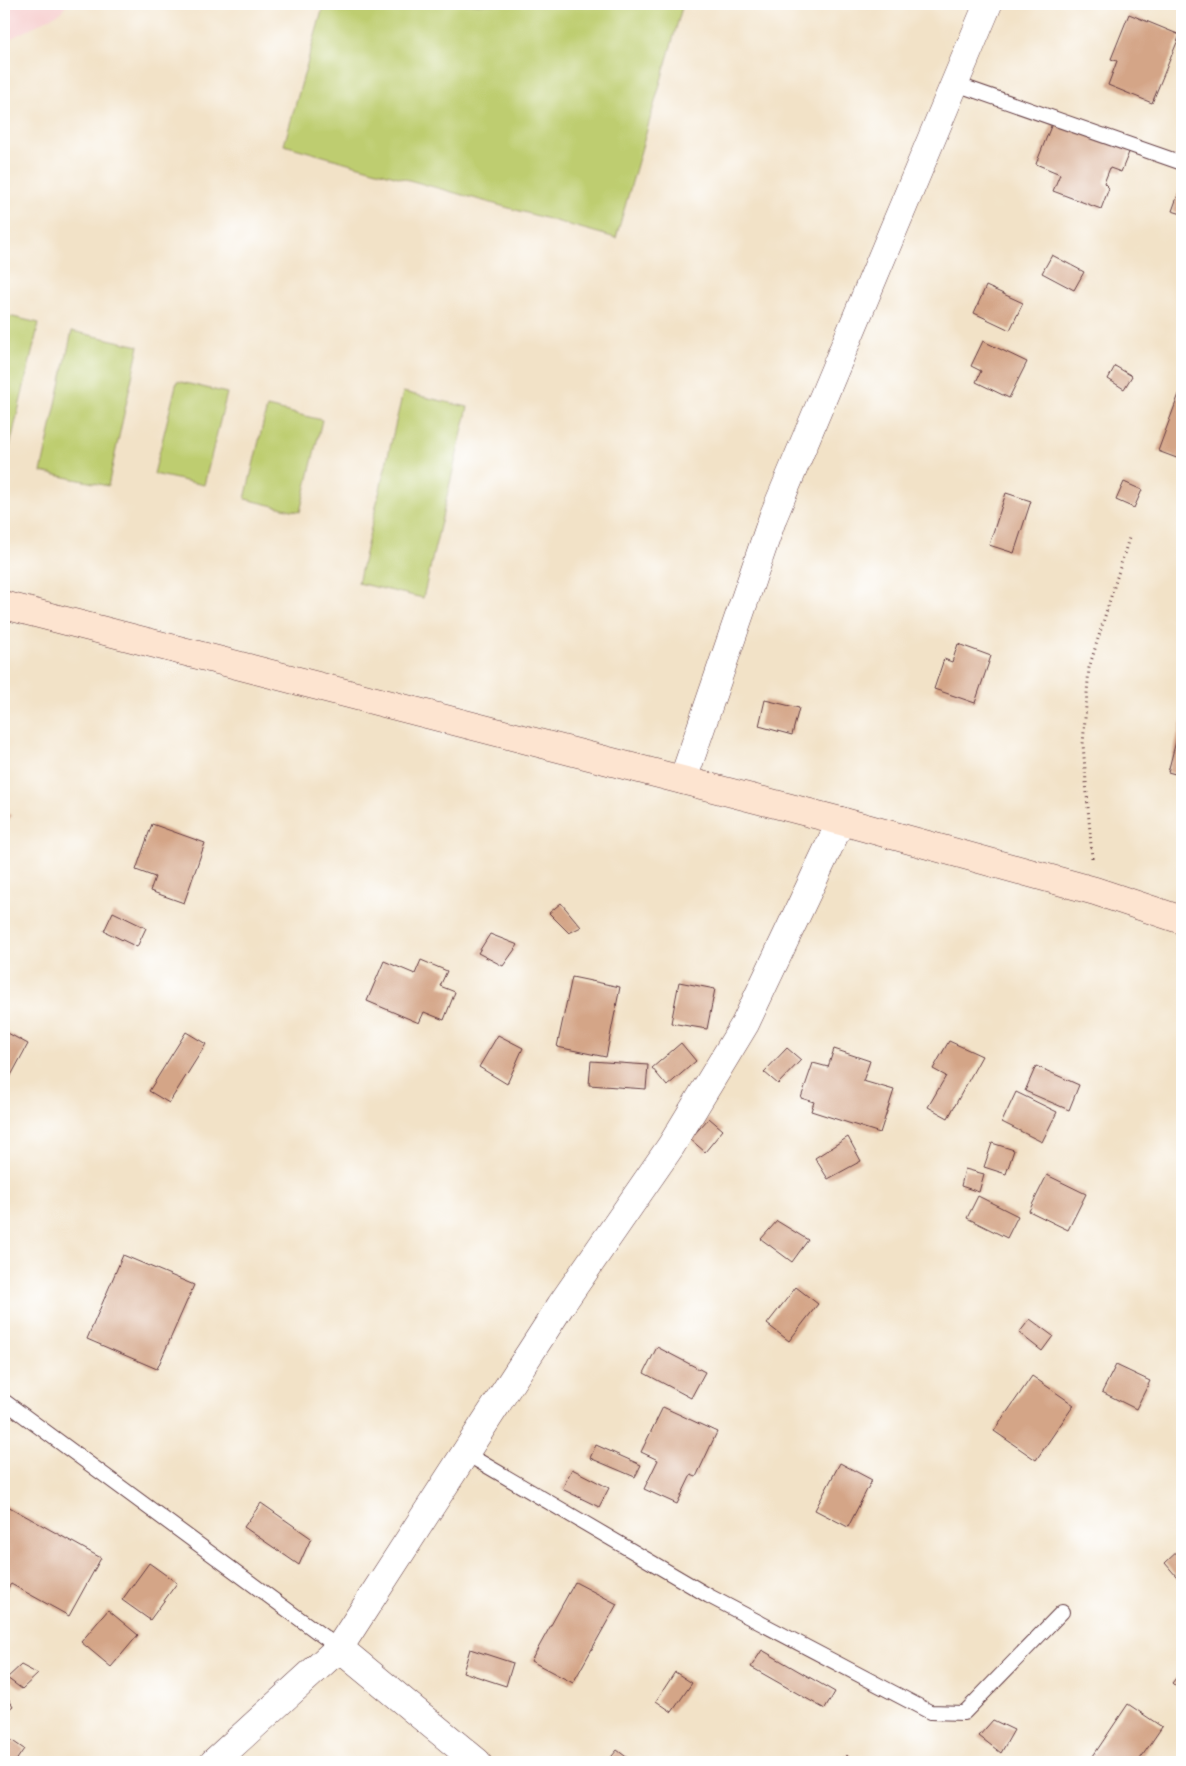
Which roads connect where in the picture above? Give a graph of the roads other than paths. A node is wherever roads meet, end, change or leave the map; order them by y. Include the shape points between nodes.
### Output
1 (988, 4) edge
2 (953, 84) junction
3 (1182, 163) edge
4 (4, 605) edge
5 (684, 780) junction
6 (841, 821) junction
7 (1182, 920) edge
8 (4, 1401) edge
9 (465, 1453) junction
10 (1062, 1612) dead end
11 (339, 1648) junction
12 (214, 1762) edge
13 (477, 1762) edge

1 - 2 street
2 - 3 lane
2 - 5 street via 773,517
4 - 5 main road
5 - 6 main road
6 - 7 main road via 1095,891
6 - 9 street via 745,1024 671,1146 561,1305
8 - 11 lane
9 - 10 lane via 709,1596 930,1712 964,1713
9 - 11 street
11 - 12 street
11 - 13 street

